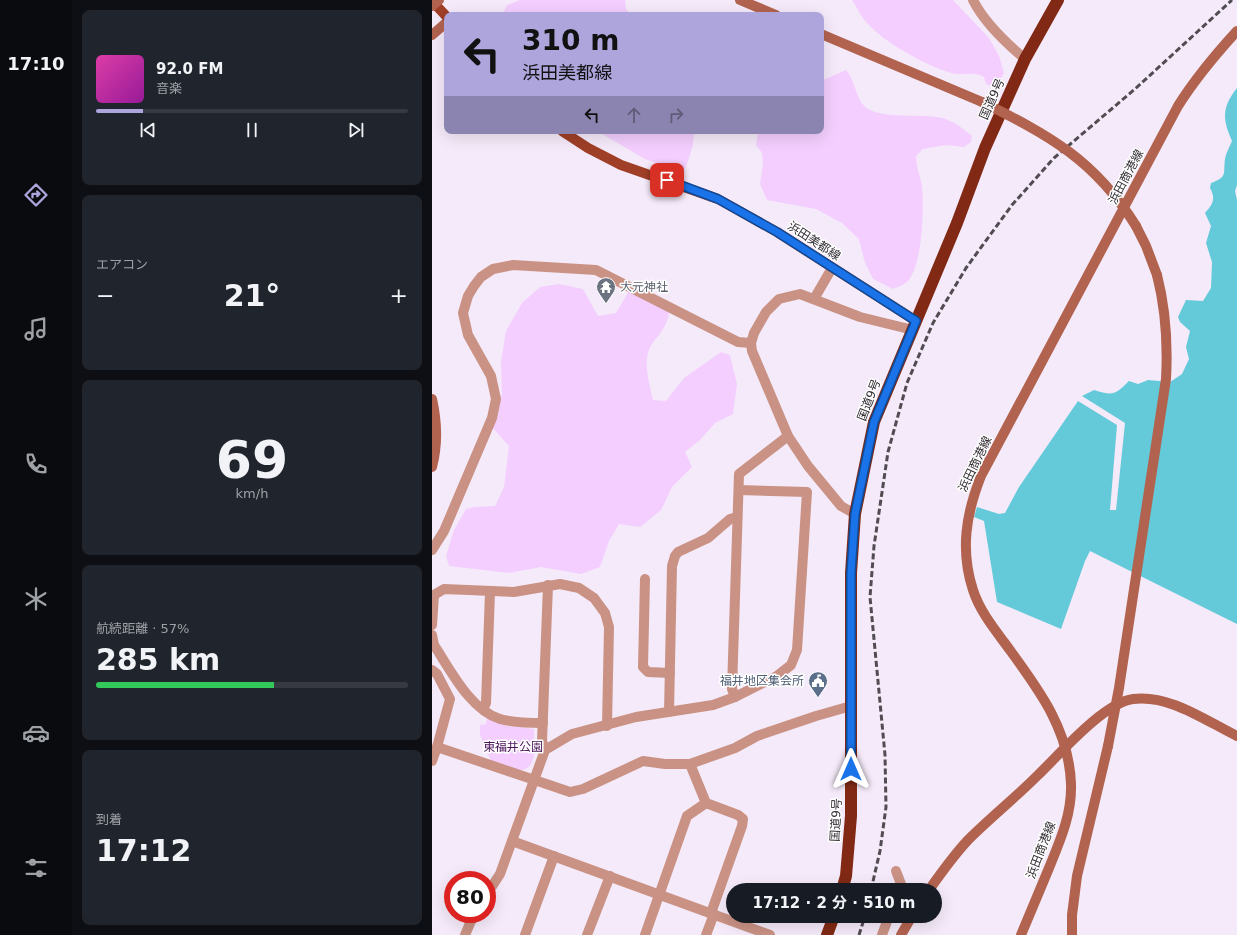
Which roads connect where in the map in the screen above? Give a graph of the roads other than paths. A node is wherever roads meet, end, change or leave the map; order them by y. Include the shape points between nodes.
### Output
1 (439, 0) edge
2 (740, 0) edge
3 (974, 0) edge
4 (1058, 0) edge
5 (432, 2) edge
6 (432, 6) edge
7 (769, 12) edge
8 (444, 14) edge
9 (444, 25) edge
10 (1237, 31) edge
11 (432, 35) edge
12 (824, 35) edge
13 (1025, 59) junction
14 (567, 134) edge
15 (832, 268) junction
16 (814, 299) junction
17 (914, 325) junction
18 (751, 343) junction
19 (432, 399) edge
20 (788, 436) junction
21 (432, 467) edge
22 (739, 490) junction
23 (855, 514) junction
24 (737, 517) junction
25 (432, 550) edge
26 (645, 579) dead end
27 (548, 585) junction
28 (490, 592) junction
29 (432, 625) edge
30 (432, 635) edge
31 (432, 670) edge
32 (670, 673) junction
33 (736, 697) junction
34 (851, 706) junction
35 (483, 708) junction
36 (669, 712) junction
37 (543, 722) junction
38 (607, 726) junction
39 (1237, 736) edge
40 (1066, 746) junction
41 (437, 747) junction
42 (545, 750) junction
43 (432, 762) edge
44 (690, 764) junction
45 (534, 780) junction
46 (706, 804) junction
47 (512, 841) junction
48 (554, 856) junction
49 (896, 871) dead end
50 (610, 876) junction
51 (496, 880) edge
52 (844, 883) edge
53 (901, 883) edge
54 (934, 883) edge
55 (659, 894) junction
56 (712, 913) junction
57 (470, 923) edge
58 (831, 923) edge
59 (886, 923) edge
60 (908, 923) edge
61 (465, 935) edge
62 (526, 935) edge
63 (587, 935) edge
64 (644, 935) edge
65 (706, 935) edge
66 (770, 935) edge
67 (826, 935) edge
68 (882, 935) edge
69 (901, 935) edge
70 (1021, 935) edge
71 (1072, 935) edge

1 - 6 street, bridge
2 - 7 street
3 - 13 street via 979,12
4 - 13 highway, 国道9号
5 - 8 main road
9 - 11 street
10 - 40 street, 浜田商港線 via 1212,59 1178,106 985,469 971,502 966,551 973,591 988,620 1047,703
12 - 71 street, bridge via 982,102 1030,126 1081,159 1102,180 1136,226 1146,246 1164,302 1167,328 1166,379 1119,688 1073,898
13 - 17 highway, 国道9号 via 985,148
14 - 15 main road, 浜田美都線 via 621,165 718,199 777,232
15 - 16 street
15 - 17 main road, 浜田美都線
16 - 17 street via 860,317
16 - 18 street via 800,294 779,299 757,326
17 - 23 highway, 国道9号 via 874,422
18 - 20 street via 752,351
18 - 25 street via 738,342 596,270 513,265 487,273 474,286 463,312 468,335 491,376 496,399 492,418 444,531
19 - 21 street via 436,418
20 - 22 street via 739,474
20 - 23 street via 808,466 841,506
22 - 24 street
22 - 33 street via 807,492 797,650 791,664 777,676
23 - 34 highway, 国道9号 via 851,573
24 - 32 street via 730,519 708,538 678,552 675,556 672,566
24 - 33 street via 732,689
26 - 32 street via 643,667 648,672
27 - 28 street via 514,592
27 - 37 street
27 - 38 street via 560,584 579,588 594,598 605,612 609,627
28 - 29 street via 444,589 434,595
28 - 35 street via 486,703
30 - 35 street via 434,644 467,696
31 - 41 street via 437,674 450,700
32 - 36 street
33 - 36 street via 713,705
34 - 44 street via 757,736 735,748
34 - 52 highway, 国道9号 via 851,816
35 - 37 street via 499,719 527,723
36 - 38 street via 636,717
37 - 42 street via 542,741
38 - 42 street via 572,734
39 - 40 street via 1170,703 1133,699 1119,703
40 - 54 street via 1038,776 968,840
40 - 70 street, 浜田商港線 via 1071,784 1068,815 1062,836
41 - 43 street
41 - 45 street
42 - 45 street
44 - 45 street via 643,761 583,789 570,792
44 - 46 street
45 - 47 street
46 - 55 street via 687,816
46 - 56 street via 738,815 744,822
47 - 48 street
47 - 51 street
48 - 50 street
48 - 62 street
49 - 53 street
50 - 55 street
50 - 63 street
55 - 56 street
55 - 64 street
56 - 65 street
56 - 66 street
57 - 61 street
58 - 67 highway
59 - 68 street
60 - 69 street

